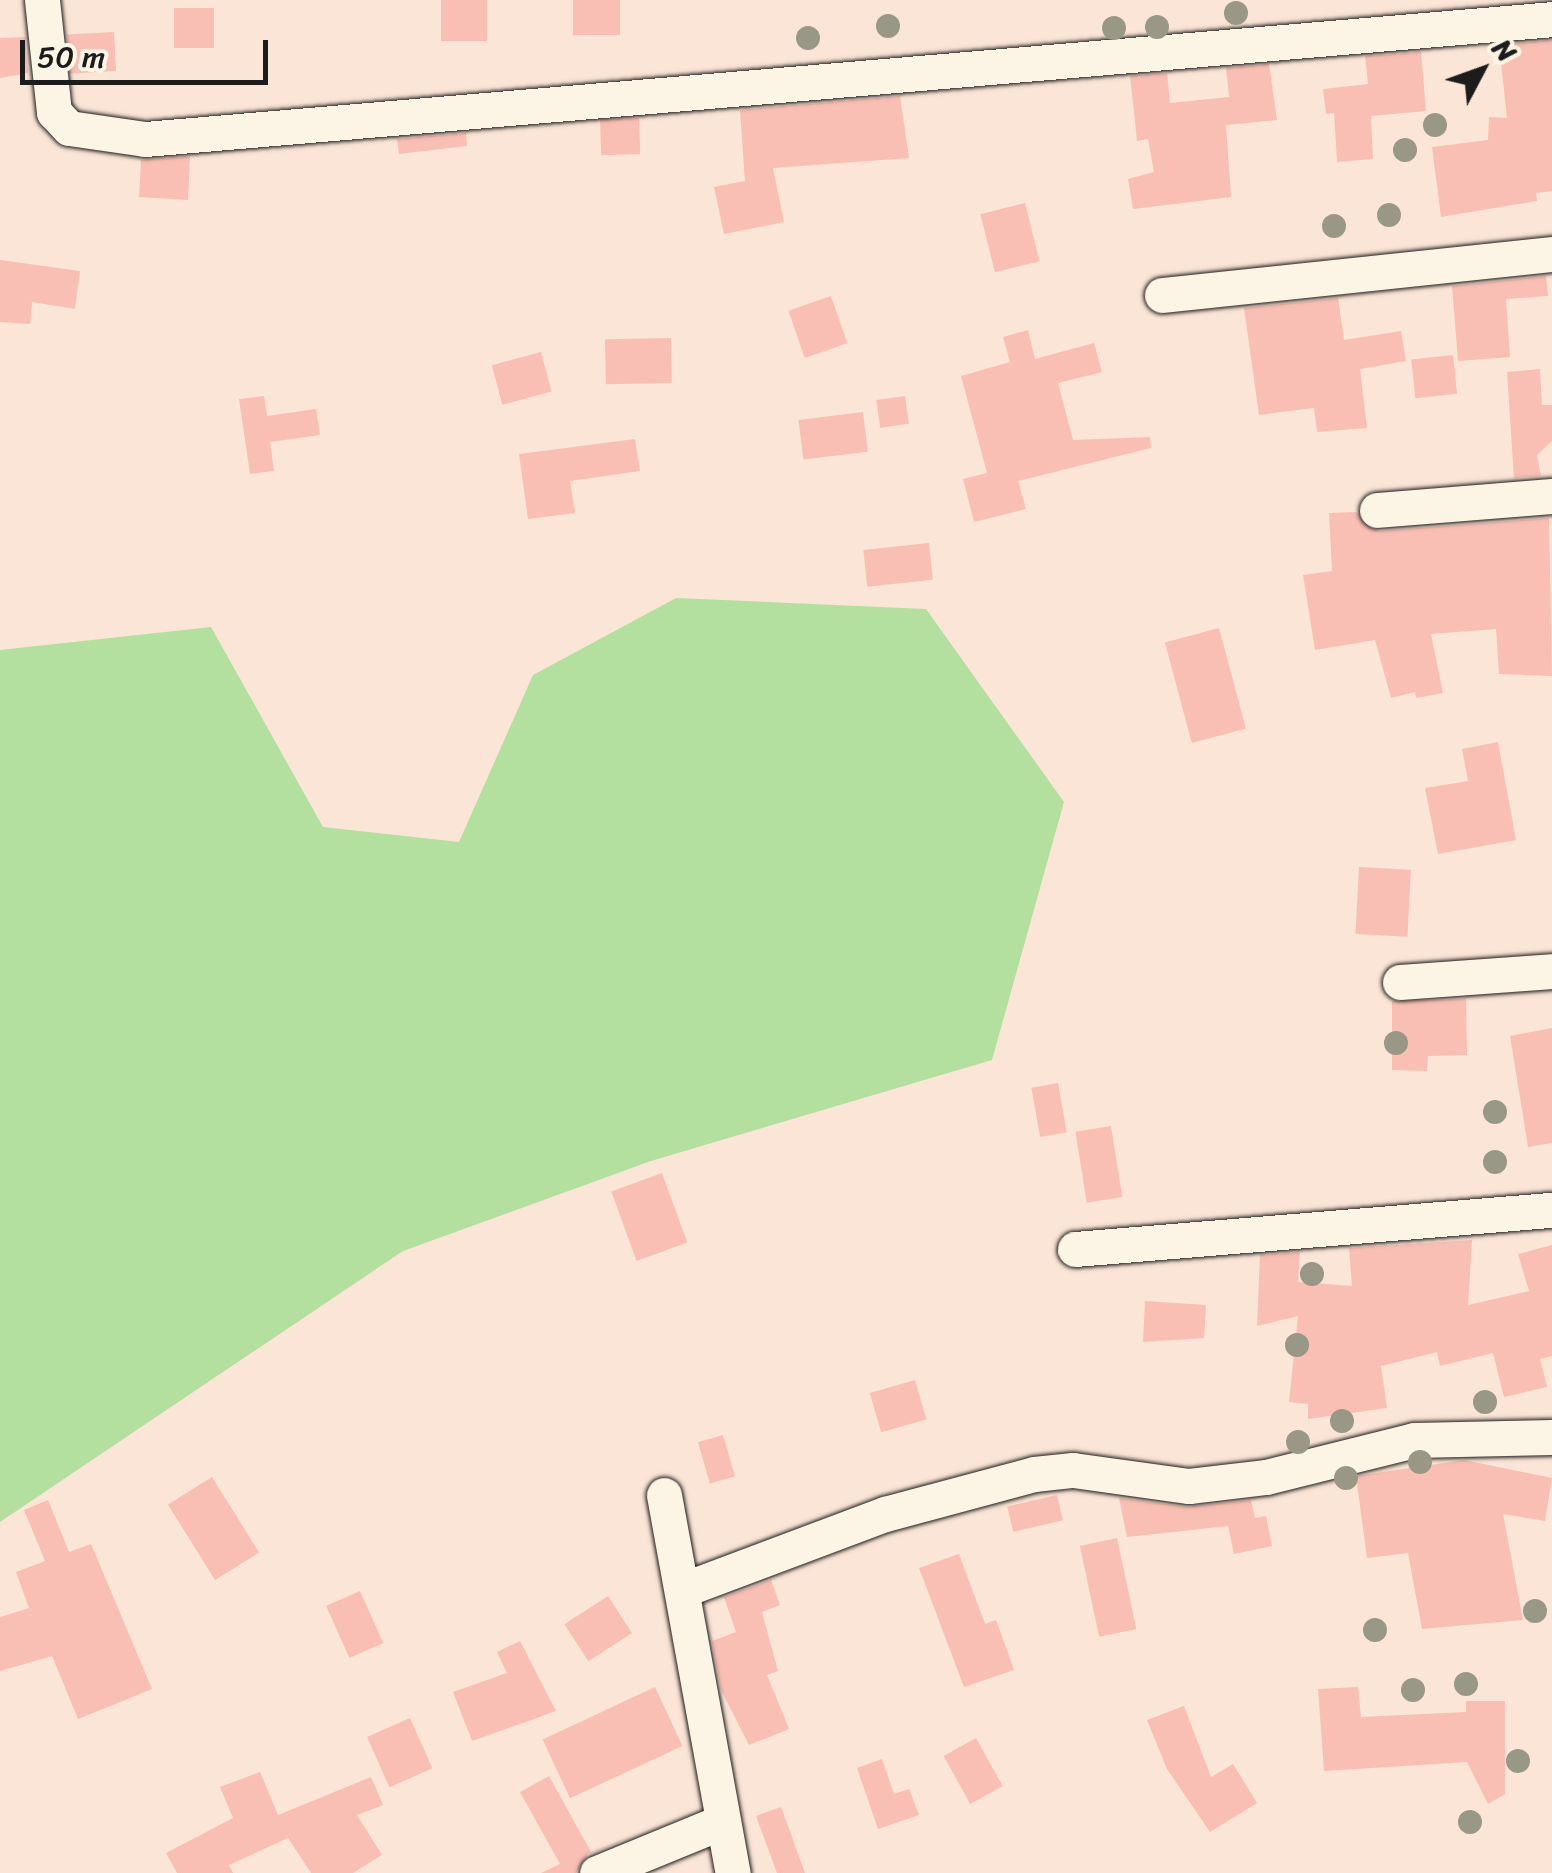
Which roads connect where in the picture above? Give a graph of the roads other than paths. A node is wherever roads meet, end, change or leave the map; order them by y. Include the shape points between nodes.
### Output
1 (42, 0) edge
2 (1552, 20) edge
3 (1552, 254) edge
4 (1162, 295) dead end
5 (1552, 496) edge
6 (1377, 510) dead end
7 (1552, 971) edge
8 (1400, 982) dead end
9 (1552, 1210) edge
10 (1075, 1249) dead end
11 (1552, 1437) edge
12 (664, 1495) dead end
13 (684, 1589) junction
14 (719, 1824) junction
15 (596, 1873) edge
16 (733, 1873) edge

1 - 2 street via 54,112 69,128 145,139
3 - 4 street
5 - 6 street
7 - 8 street
9 - 10 street
11 - 13 street via 1414,1440 1266,1477 1189,1486 1073,1470 1034,1474 885,1514
12 - 13 street
13 - 14 street
14 - 15 street
14 - 16 street

